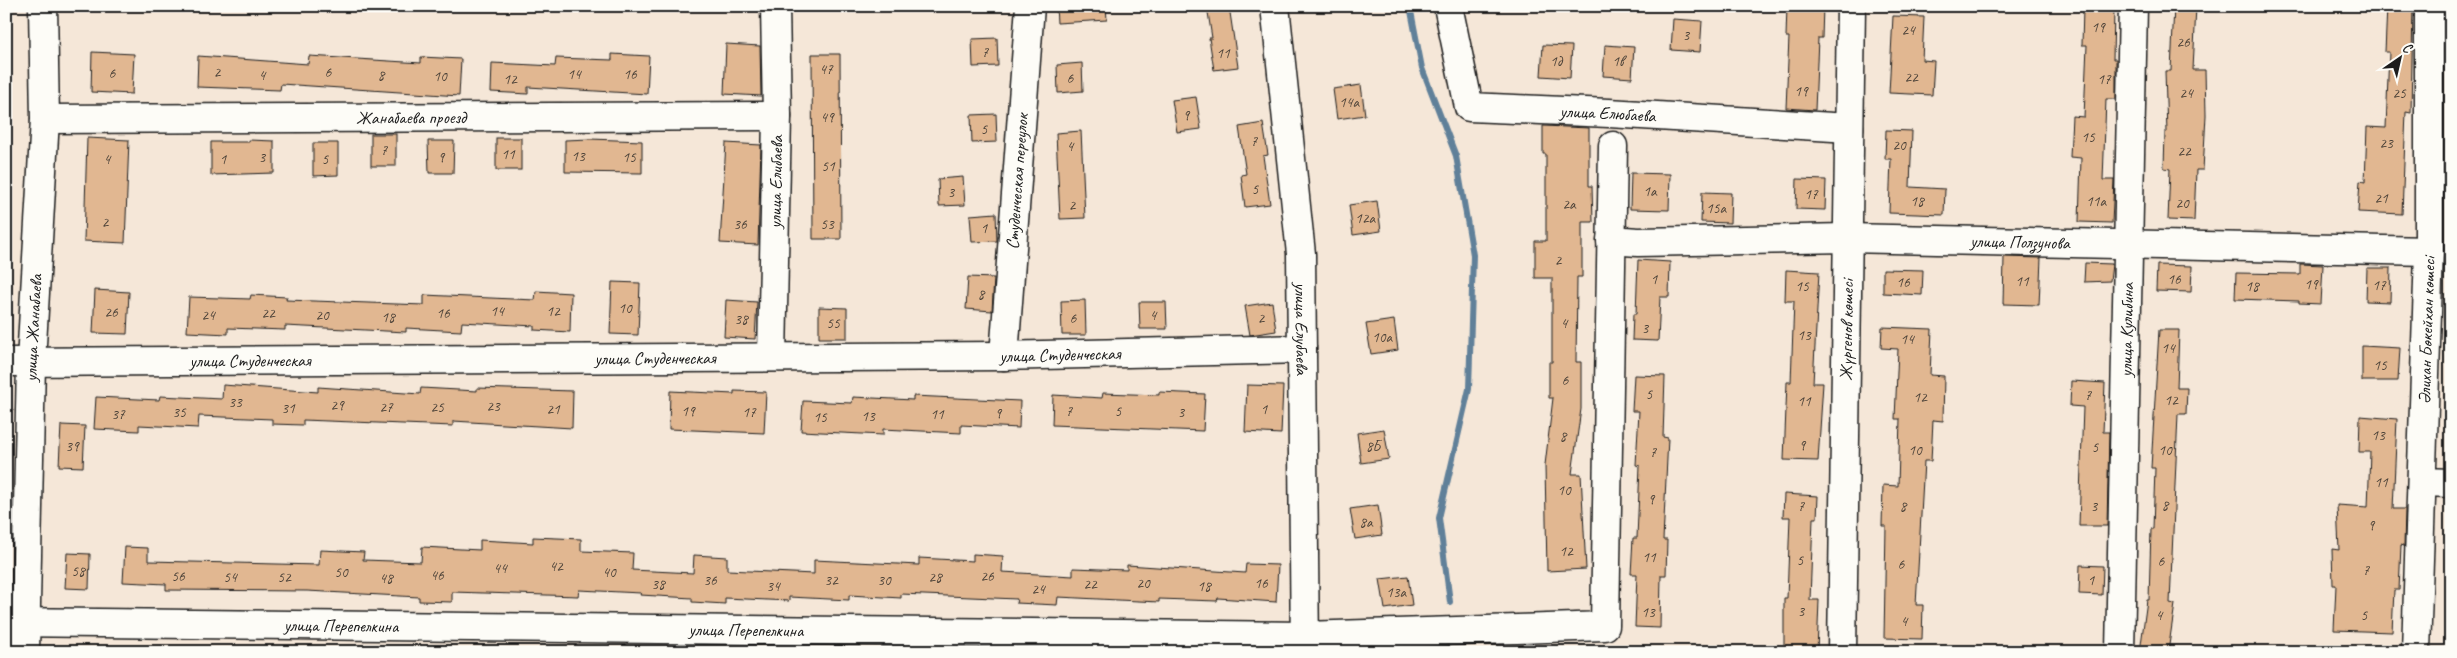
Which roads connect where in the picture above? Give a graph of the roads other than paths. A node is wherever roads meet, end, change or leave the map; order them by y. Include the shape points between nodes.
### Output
1 (43, 6) edge
2 (775, 6) edge
3 (1030, 6) edge
4 (1275, 6) edge
5 (1448, 6) edge
6 (1851, 6) edge
7 (2133, 6) edge
8 (2429, 6) edge
9 (777, 116) junction
10 (45, 119) junction
11 (1849, 128) junction
12 (1612, 146) dead end
13 (1846, 238) junction
14 (1611, 240) junction
15 (2130, 244) junction
16 (2429, 250) junction
17 (1302, 349) junction
18 (1004, 356) junction
19 (772, 357) junction
20 (19, 362) edge
21 (2422, 482) junction
22 (2451, 483) edge
23 (16, 622) edge
24 (1305, 644) edge
25 (25, 652) edge
26 (1842, 652) edge
27 (2120, 652) edge
28 (2416, 652) edge

1 - 10 street, улица Жанабаева
2 - 9 street, улица Елибаева
3 - 18 street, Студенческая переулок
4 - 17 street, улица Елубаева via 1301,254
5 - 11 street, улица Елюбаева via 1469,106
6 - 11 street, Жүргенов көшесі
7 - 15 street, улица Кулибина
8 - 16 street, Әлихан Бөкейхан көшесі
9 - 10 street, Жанабаева проезд
9 - 19 street, улица Елибаева
10 - 20 street, улица Жанабаева
11 - 13 street, Жүргенов көшесі
12 - 14 street
13 - 14 street, улица Ползунова
13 - 15 street, улица Ползунова
13 - 26 street, Жүргенов көшесі
14 - 24 street, улица Перепелкина via 1604,626
15 - 16 street, улица Ползунова
15 - 27 street, улица Кулибина
16 - 21 street, Әлихан Бөкейхан көшесі
17 - 18 street, улица Студенческая
17 - 24 street, улица Елубаева
18 - 19 street, улица Студенческая
19 - 20 street, улица Студенческая
20 - 23 street, улица Жанабаева
21 - 22 street
21 - 28 street, Әлихан Бөкейхан көшесі
23 - 24 street, улица Перепелкина
23 - 25 street, улица Жанабаева

